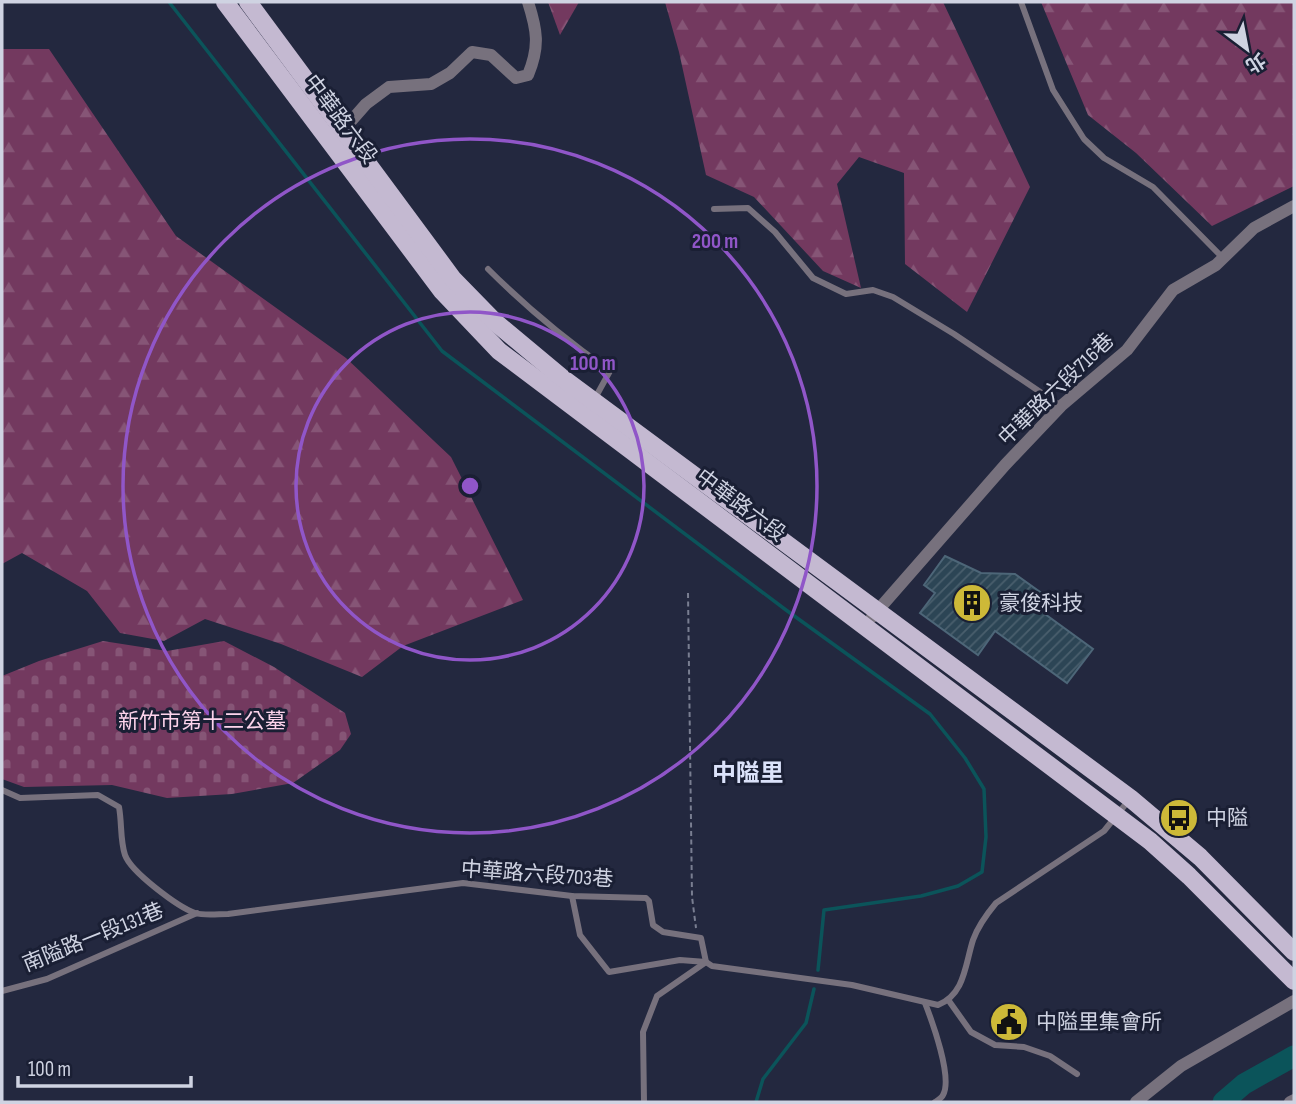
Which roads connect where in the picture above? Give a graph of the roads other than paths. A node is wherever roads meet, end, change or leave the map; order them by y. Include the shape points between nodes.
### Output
1 (225, 2) edge
2 (248, 2) edge
3 (528, 2) edge
4 (1021, 2) edge
5 (344, 129) junction
6 (1294, 206) edge
7 (714, 209) dead end
8 (1223, 258) junction
9 (488, 269) dead end
10 (593, 401) junction
11 (1061, 406) junction
12 (871, 619) junction
13 (2, 790) edge
14 (1130, 798) junction
15 (1118, 817) junction
16 (572, 896) junction
17 (197, 913) junction
18 (1294, 952) edge
19 (706, 962) junction
20 (1294, 981) edge
21 (2, 991) edge
22 (948, 1001) junction
23 (1294, 1001) edge
24 (925, 1003) junction
25 (1077, 1074) dead end
26 (939, 1101) edge
27 (644, 1102) edge
28 (1136, 1102) edge

1 - 12 main road, 中華路六段 via 422,267 481,334 552,392
2 - 5 main road, 中華路六段
3 - 5 street via 537,30 528,75 516,78 491,55 472,52 431,84 390,87 366,104
4 - 8 lane via 1053,90 1084,139 1104,158 1153,187
5 - 10 main road, 中華路六段 via 453,279 510,337
6 - 8 street, 中華路六段716巷 via 1254,228
7 - 11 lane via 747,208 775,232 813,278 846,294 873,290 893,297
8 - 11 street, 中華路六段716巷 via 1173,290 1127,350
9 - 10 lane via 557,333 610,371
10 - 12 main road, 中華路六段
11 - 12 street, 中華路六段716巷
12 - 14 main road, 中華路六段
12 - 15 main road, 中華路六段
13 - 17 lane via 20,798 98,795 119,807 125,857 131,867
14 - 15 lane
14 - 18 main road, 中華路六段 via 1200,857
15 - 20 main road, 中華路六段 via 1189,876
15 - 22 lane via 1071,855 996,903 978,928 961,984
16 - 17 lane, 中華路六段703巷 via 463,883 228,914
16 - 19 lane, 中華路六段703巷 via 646,898 653,925 663,932 701,939
16 - 19 lane via 580,935 608,972 680,960
17 - 21 lane, 南隘路一段131巷 via 47,979
19 - 24 lane via 852,985
19 - 27 lane via 657,996 643,1032
22 - 24 lane
22 - 25 lane via 971,1032 995,1045 1024,1047 1050,1056
23 - 28 street via 1181,1066
24 - 26 lane via 944,1068 946,1085

